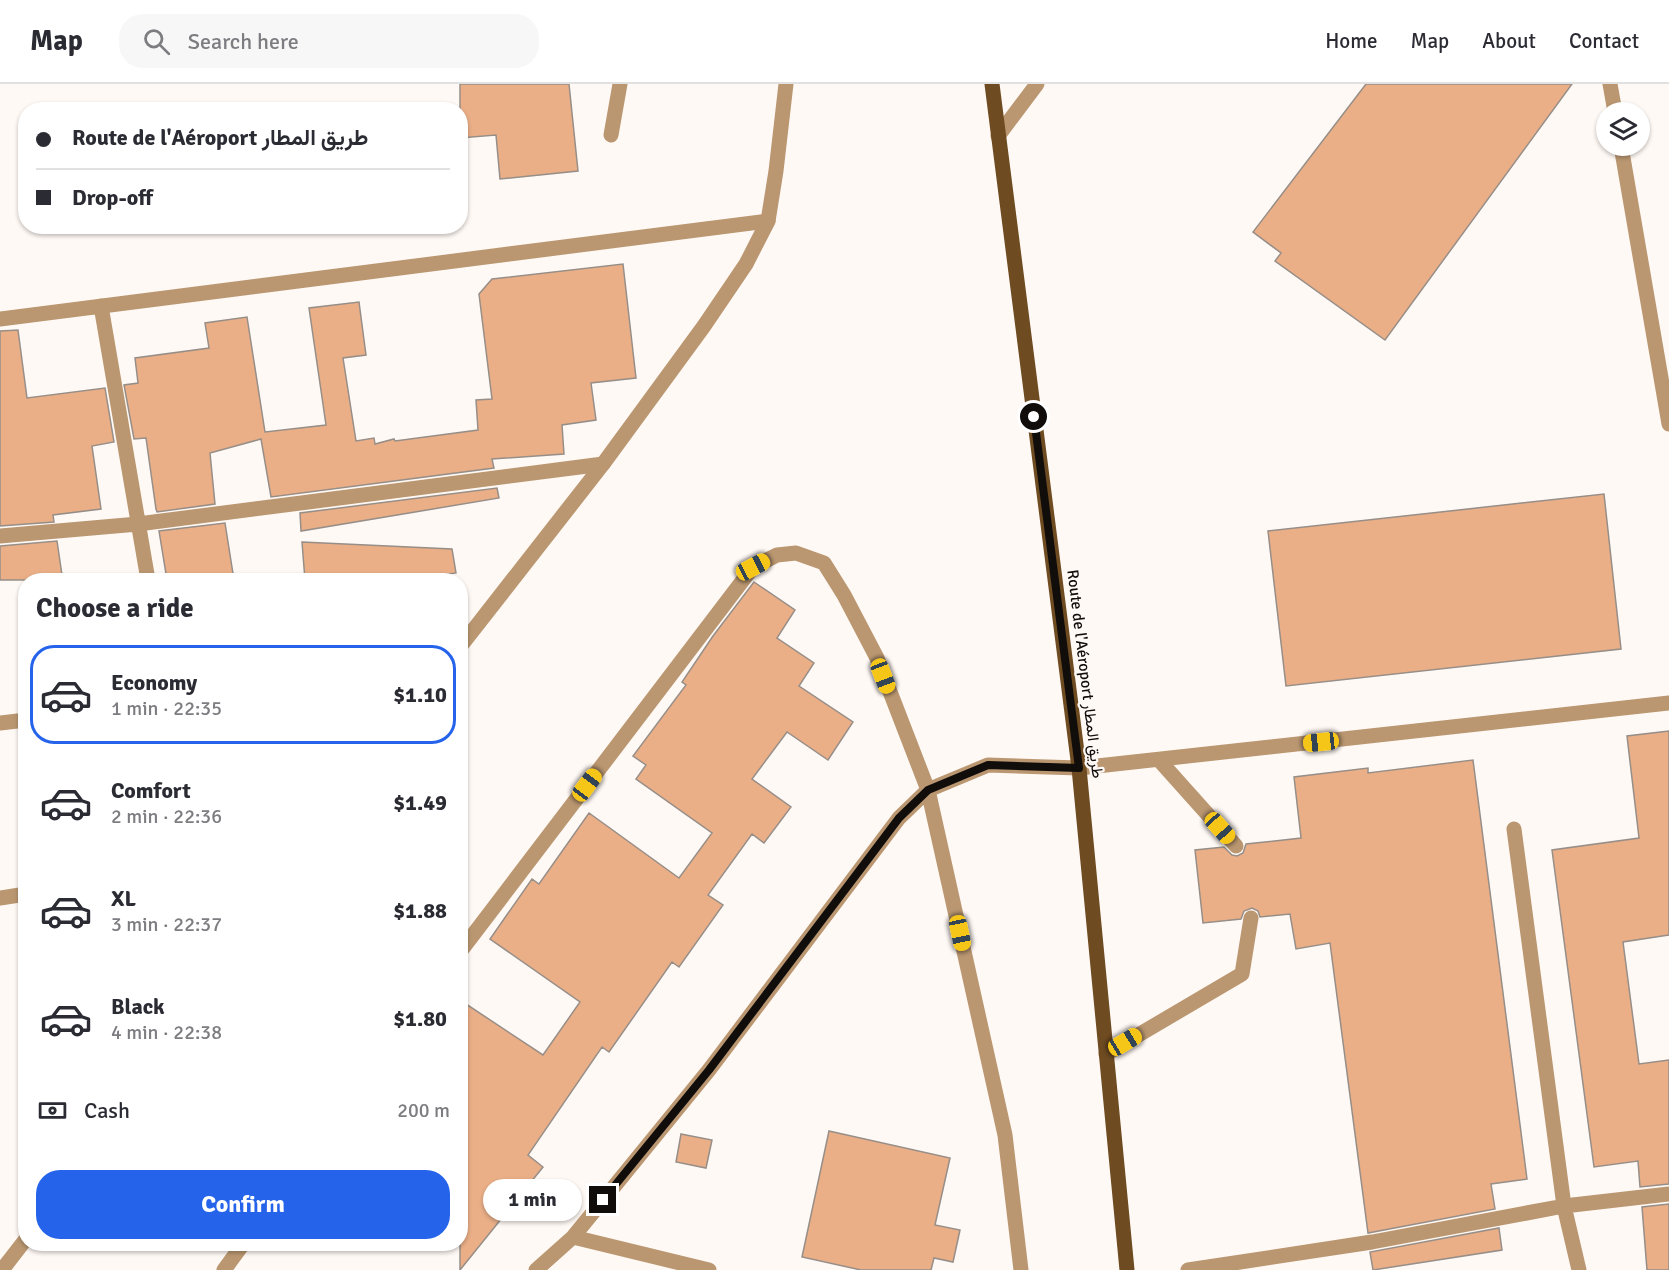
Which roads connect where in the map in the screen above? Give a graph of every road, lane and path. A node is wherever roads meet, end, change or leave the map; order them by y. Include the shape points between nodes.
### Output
1 (620, 84) edge
2 (786, 84) edge
3 (992, 84) edge
4 (1037, 84) edge
5 (1610, 84) edge
6 (1613, 102) edge
7 (611, 135) dead end
8 (998, 136) junction
9 (1623, 156) edge
10 (768, 221) junction
11 (101, 306) junction
12 (0, 319) edge
13 (1669, 424) edge
14 (603, 464) junction
15 (138, 524) junction
16 (0, 536) edge
17 (147, 573) edge
18 (468, 637) edge
19 (1669, 703) edge
20 (18, 721) edge
21 (0, 723) edge
22 (1159, 760) junction
23 (1079, 768) junction
24 (928, 790) junction
25 (1514, 829) dead end
26 (1236, 846) dead end
27 (18, 895) edge
28 (0, 898) edge
29 (1251, 918) dead end
30 (468, 941) edge
31 (1106, 1054) junction
32 (1669, 1194) edge
33 (1564, 1206) junction
34 (573, 1237) junction
35 (18, 1249) edge
36 (238, 1251) edge
37 (2, 1270) edge
38 (224, 1270) edge
39 (536, 1270) edge
40 (709, 1270) edge
41 (1021, 1270) edge
42 (1127, 1270) edge
43 (1188, 1270) edge
44 (1579, 1270) edge

1 - 7 street
2 - 10 street
3 - 8 main road, Route de l'Aéroport طريق المطار
4 - 8 street
5 - 6 street
8 - 23 main road, Route de l'Aéroport طريق المطار
9 - 13 street
10 - 11 street
10 - 14 street via 746,264
11 - 12 street
11 - 15 street
14 - 15 street
14 - 18 street
15 - 16 street
15 - 17 street
19 - 22 street
20 - 21 street
22 - 23 street
22 - 26 street
23 - 24 street via 988,765
23 - 31 main road, Route de l'Aéroport طريق المطار
24 - 30 street via 877,658 824,563 796,553 777,555 753,567
24 - 34 street via 899,818 709,1070
24 - 41 street via 1005,1135
25 - 33 street
27 - 28 street
29 - 31 street via 1242,974
31 - 42 main road, Route de l'Aéroport طريق المطار
32 - 33 street
33 - 43 street via 1372,1242
33 - 44 street
34 - 39 street
34 - 40 street
35 - 37 street
36 - 38 street

